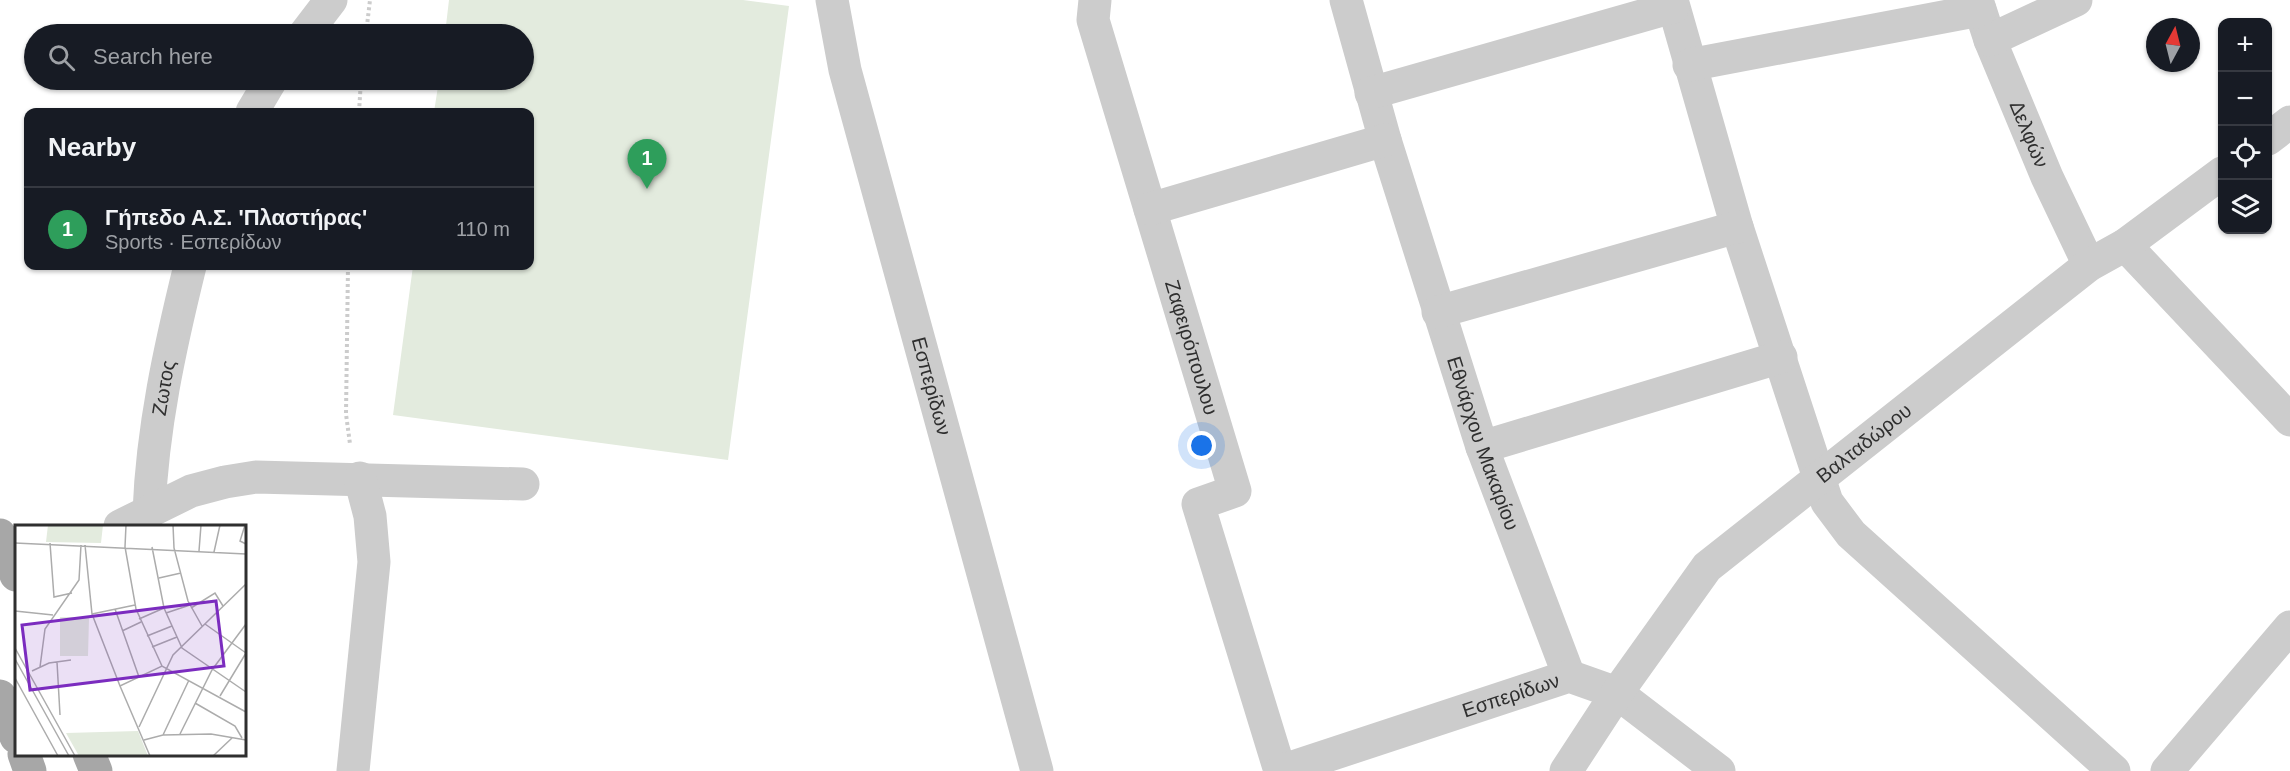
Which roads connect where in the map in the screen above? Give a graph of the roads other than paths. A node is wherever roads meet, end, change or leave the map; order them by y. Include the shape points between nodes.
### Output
1 (331, 0) edge
2 (832, 0) edge
3 (1095, 0) edge
4 (1346, 0) edge
5 (2076, 0) edge
6 (1672, 4) edge
7 (1978, 5) edge
8 (312, 24) edge
9 (1990, 40) junction
10 (1689, 65) junction
11 (265, 90) edge
12 (1371, 93) junction
13 (254, 108) edge
14 (2290, 122) edge
15 (2272, 136) edge
16 (1385, 140) junction
17 (2218, 177) edge
18 (1150, 209) junction
19 (1737, 227) junction
20 (2125, 245) junction
21 (2089, 265) junction
22 (189, 270) edge
23 (1438, 312) junction
24 (1781, 357) junction
25 (2290, 420) edge
26 (1482, 447) junction
27 (360, 478) junction
28 (1818, 480) junction
29 (523, 484) dead end
30 (134, 520) edge
31 (0, 535) edge
32 (15, 572) edge
33 (2290, 627) edge
34 (1569, 675) junction
35 (1617, 693) junction
36 (0, 696) edge
37 (15, 734) edge
38 (25, 756) edge
39 (90, 756) edge
40 (30, 771) edge
41 (96, 771) edge
42 (353, 771) edge
43 (1038, 771) edge
44 (1280, 771) edge
45 (1566, 771) edge
46 (1719, 771) edge
47 (2114, 771) edge
48 (2167, 771) edge

1 - 8 street
2 - 43 street, Εσπερίδων via 845,70
3 - 18 street, Ζαφειρόπουλου via 1094,20
4 - 12 street, Εθνάρχου Μακαρίου
5 - 9 street
6 - 10 street
6 - 12 street
7 - 9 street, Δελφών
7 - 10 street
9 - 21 street, Δελφών via 2047,177
10 - 19 street
11 - 13 street
12 - 16 street, Εθνάρχου Μακαρίου
14 - 15 street
16 - 18 street
16 - 23 street, Εθνάρχου Μακαρίου
17 - 20 street, Βαλταδώρου
18 - 44 street, Ζαφειρόπουλου via 1234,491 1198,504
19 - 23 street
19 - 24 street
20 - 21 street, Βαλταδώρου
20 - 25 street
21 - 28 street, Βαλταδώρου
22 - 30 street, Ζωτος via 160,402 157,438
23 - 26 street, Εθνάρχου Μακαρίου
24 - 26 street
24 - 28 street
26 - 34 street, Εθνάρχου Μακαρίου
27 - 29 street
27 - 30 street via 256,477 225,482 192,491
27 - 42 street via 370,516 374,562
28 - 35 street, Βαλταδώρου via 1707,567
28 - 47 street via 1827,502 1851,534
31 - 32 main road
33 - 48 street
34 - 35 street, Εσπερίδων
34 - 44 street, Εσπερίδων
35 - 45 street, Βαλταδώρου
35 - 46 street, Εσπερίδων
36 - 37 main road
38 - 40 main road
39 - 41 main road

